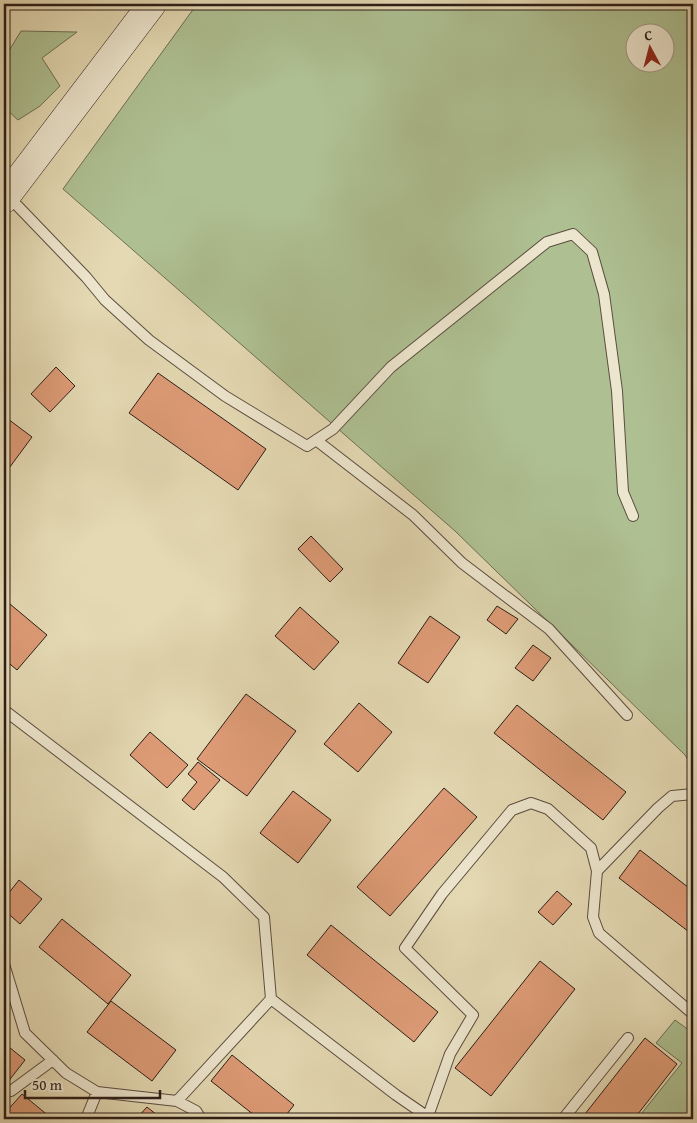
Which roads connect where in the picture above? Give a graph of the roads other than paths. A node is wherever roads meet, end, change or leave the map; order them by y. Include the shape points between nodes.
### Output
1 (152, 4) edge
2 (5, 197) edge
3 (316, 440) junction
4 (633, 516) dead end
5 (4, 710) edge
6 (627, 715) dead end
7 (693, 794) edge
8 (597, 871) junction
9 (4, 964) edge
10 (270, 999) junction
11 (693, 1014) edge
12 (628, 1038) dead end
13 (53, 1060) junction
14 (4, 1092) edge
15 (97, 1092) junction
16 (178, 1101) junction
17 (429, 1118) edge
18 (86, 1119) edge
19 (200, 1119) edge
20 (563, 1119) edge

1 - 2 main road
2 - 3 lane via 68,258 105,300 149,340 225,396 307,446
3 - 4 lane via 333,429 391,367 547,242 573,234 592,252 604,294 617,392 623,492
3 - 6 lane via 414,515 462,563 549,629
5 - 10 lane via 224,877 264,917
7 - 8 lane via 672,796
8 - 11 lane via 593,917 599,933
8 - 17 lane via 591,848 548,809 531,803 512,810 442,894 405,948 473,1015 450,1054
9 - 13 lane via 25,1033
10 - 16 lane
10 - 17 lane
12 - 20 lane
13 - 14 lane via 11,1091
13 - 15 lane via 66,1073
15 - 16 lane
15 - 18 lane
16 - 19 lane via 196,1112

